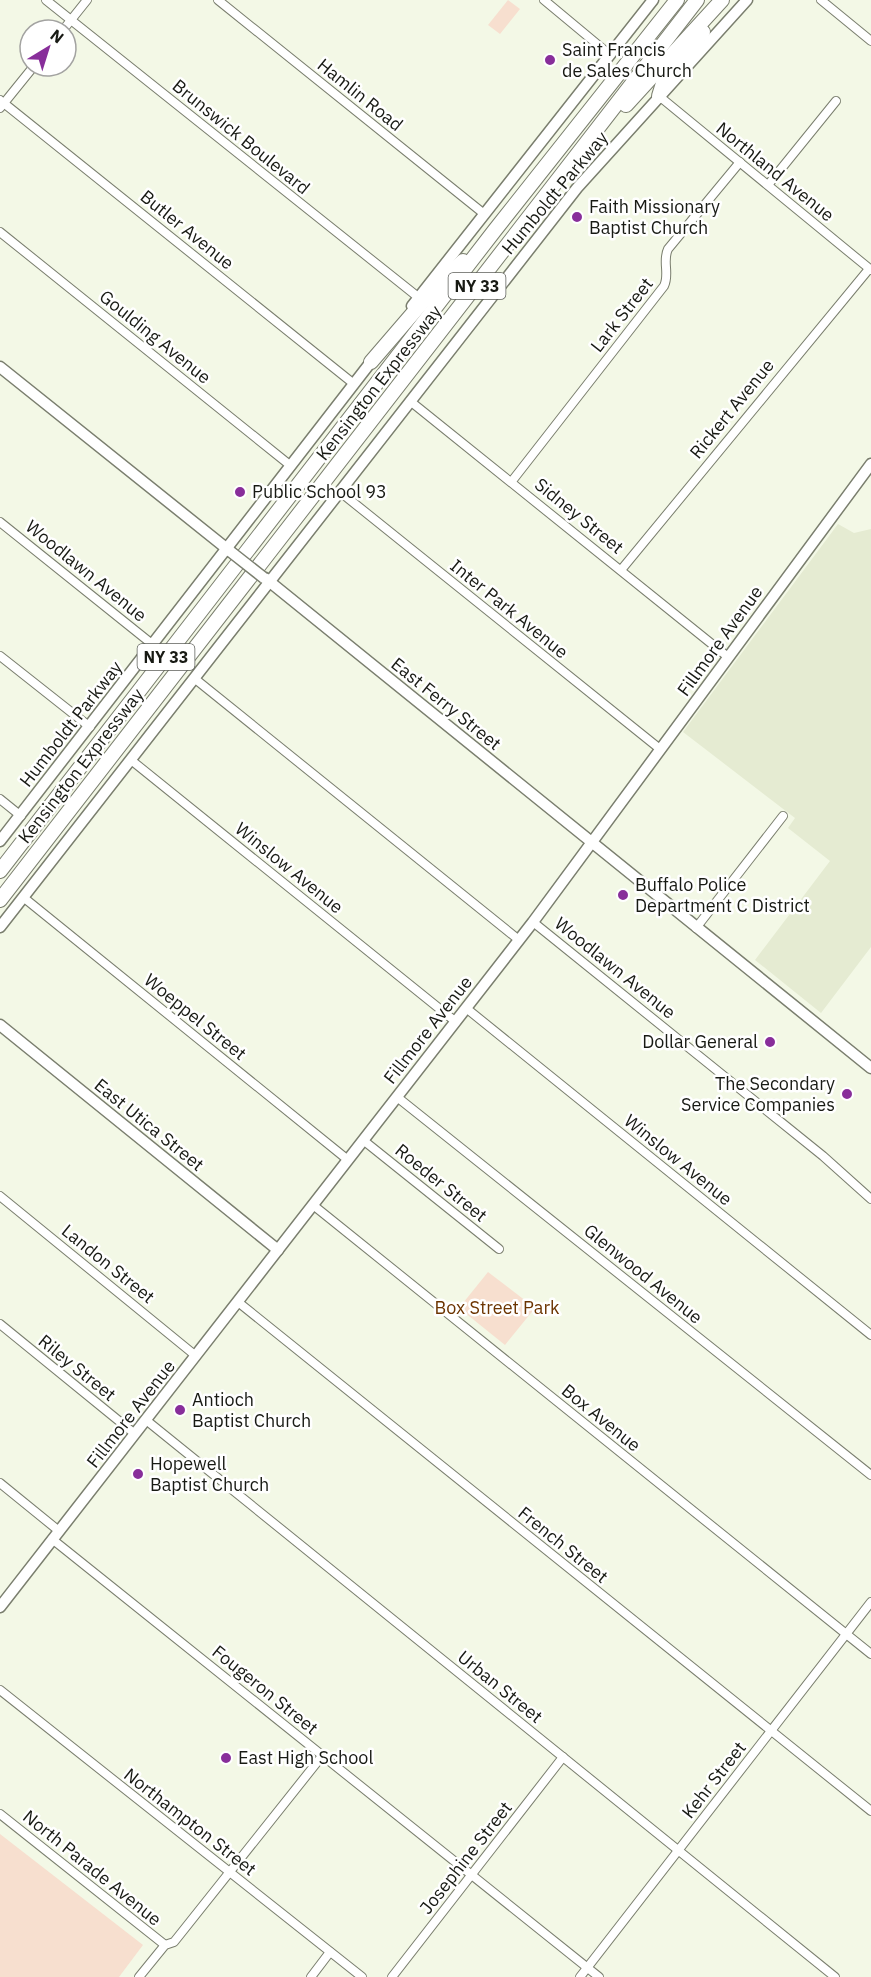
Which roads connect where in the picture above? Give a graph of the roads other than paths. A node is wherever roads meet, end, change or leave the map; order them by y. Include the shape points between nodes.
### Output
1 (46, 0) edge
2 (87, 0) edge
3 (218, 0) edge
4 (544, 0) edge
5 (652, 0) edge
6 (677, 0) edge
7 (697, 0) edge
8 (722, 0) edge
9 (729, 0) edge
10 (747, 0) edge
11 (821, 0) edge
12 (68, 18) edge
13 (73, 18) edge
14 (78, 26) edge
15 (871, 41) edge
16 (609, 54) junction
17 (24, 78) edge
18 (659, 96) junction
19 (836, 101) dead end
20 (1, 104) edge
21 (608, 118) junction
22 (740, 162) junction
23 (768, 185) junction
24 (483, 213) junction
25 (495, 230) junction
26 (0, 232) edge
27 (870, 269) edge
28 (418, 297) junction
29 (371, 362) junction
30 (0, 367) edge
31 (354, 384) junction
32 (410, 400) junction
33 (871, 464) edge
34 (291, 466) junction
35 (512, 481) junction
36 (339, 491) junction
37 (0, 522) edge
38 (229, 550) junction
39 (621, 570) junction
40 (266, 580) junction
41 (152, 644) junction
42 (0, 656) edge
43 (728, 657) junction
44 (194, 678) junction
45 (90, 727) junction
46 (660, 749) junction
47 (131, 760) junction
48 (0, 799) edge
49 (21, 816) junction
50 (783, 816) dead end
51 (0, 841) edge
52 (592, 842) junction
53 (0, 871) edge
54 (23, 897) junction
55 (0, 900) edge
56 (533, 922) junction
57 (0, 927) edge
58 (696, 928) junction
59 (519, 940) junction
60 (466, 1008) junction
61 (456, 1022) junction
62 (0, 1025) edge
63 (871, 1068) edge
64 (397, 1096) junction
65 (363, 1140) junction
66 (348, 1160) junction
67 (0, 1196) edge
68 (871, 1199) edge
69 (313, 1205) junction
70 (499, 1249) dead end
71 (278, 1250) junction
72 (238, 1302) junction
73 (0, 1324) edge
74 (871, 1335) edge
75 (196, 1356) junction
76 (146, 1420) junction
77 (135, 1434) junction
78 (871, 1475) edge
79 (0, 1483) edge
80 (56, 1535) junction
81 (871, 1602) edge
82 (0, 1607) edge
83 (846, 1634) junction
84 (871, 1654) edge
85 (0, 1690) edge
86 (771, 1731) junction
87 (322, 1756) junction
88 (563, 1757) junction
89 (871, 1811) edge
90 (0, 1814) edge
91 (679, 1850) junction
92 (230, 1872) junction
93 (471, 1875) junction
94 (165, 1945) junction
95 (330, 1952) junction
96 (587, 1967) junction
97 (139, 1977) edge
98 (311, 1977) edge
99 (362, 1977) edge
100 (392, 1977) edge
101 (580, 1977) edge
102 (599, 1977) edge
103 (835, 1977) edge

1 - 12 street, Brunswick Boulevard
2 - 13 street
3 - 24 street, Hamlin Road
4 - 16 street
5 - 16 street, Humboldt Parkway
6 - 25 highway, Kensington Expressway / NY 33
7 - 21 highway, Kensington Expressway / NY 33
8 - 21 highway via 627,104
9 - 18 highway via 664,80
10 - 18 street, Humboldt Parkway
11 - 15 street
14 - 28 street, Brunswick Boulevard
16 - 24 street, Humboldt Parkway
17 - 20 street
18 - 22 street, Northland Avenue
18 - 32 street, Humboldt Parkway via 577,188
19 - 23 street
20 - 31 street, Butler Avenue
21 - 55 highway, Kensington Expressway / NY 33
22 - 23 street, Northland Avenue
22 - 35 street, Lark Street via 668,249 665,284
23 - 27 street, Northland Avenue
24 - 28 street, Humboldt Parkway
25 - 29 highway via 427,297
25 - 53 highway, Kensington Expressway / NY 33
26 - 34 street, Goulding Avenue
27 - 39 street, Rickert Avenue
28 - 29 street, Humboldt Parkway
29 - 31 street, Humboldt Parkway
30 - 38 street, East Ferry Street
31 - 34 street, Humboldt Parkway
32 - 35 street, Sidney Street
32 - 36 street, Humboldt Parkway
33 - 43 street, Fillmore Avenue
34 - 38 street, Humboldt Parkway
35 - 39 street, Sidney Street
36 - 40 street, Humboldt Parkway
36 - 46 street, Inter Park Avenue
37 - 41 street, Woodlawn Avenue
38 - 40 street, East Ferry Street, bridge
38 - 41 street, Humboldt Parkway
39 - 43 street, Sidney Street
40 - 44 street, Humboldt Parkway
40 - 52 street, East Ferry Street
41 - 45 street, Humboldt Parkway
42 - 45 street
43 - 46 street, Fillmore Avenue
44 - 47 street, Humboldt Parkway
44 - 59 street
45 - 49 street, Humboldt Parkway
46 - 52 street, Fillmore Avenue
47 - 54 street, Humboldt Parkway
47 - 61 street, Winslow Avenue
48 - 49 street
49 - 51 street, Humboldt Parkway
50 - 58 street
52 - 56 street, Fillmore Avenue
52 - 58 street, East Ferry Street
54 - 57 street, Humboldt Parkway
54 - 66 street, Woeppel Street
56 - 59 street, Fillmore Avenue
56 - 68 street, Woodlawn Avenue
58 - 63 street, East Ferry Street
59 - 60 street, Fillmore Avenue
60 - 61 street, Fillmore Avenue
60 - 74 street, Winslow Avenue
61 - 64 street, Fillmore Avenue
62 - 71 street, East Utica Street
64 - 65 street, Fillmore Avenue
64 - 78 street, Glenwood Avenue
65 - 66 street, Fillmore Avenue
65 - 70 street, Roeder Street
66 - 69 street, Fillmore Avenue
67 - 75 street, Landon Street
69 - 71 street, Fillmore Avenue
69 - 83 street, Box Avenue
71 - 72 street, Fillmore Avenue
72 - 75 street, Fillmore Avenue
72 - 86 street, French Street
73 - 77 street, Riley Street
75 - 76 street, Fillmore Avenue
76 - 77 street, Fillmore Avenue
76 - 88 street, Urban Street
77 - 80 street, Fillmore Avenue
79 - 80 street, Fougeron Street
80 - 82 street, Fillmore Avenue
80 - 87 street, Fougeron Street
81 - 83 street, Kehr Street
83 - 84 street, Box Avenue
83 - 86 street, Kehr Street
85 - 92 street, Northampton Street
86 - 89 street, French Street
86 - 91 street, Kehr Street
87 - 92 street
87 - 93 street, Fougeron Street
88 - 91 street, Urban Street
88 - 93 street, Josephine Street
90 - 94 street, North Parade Avenue
91 - 96 street, Kehr Street
91 - 103 street, Urban Street
92 - 94 street via 174,1942
92 - 95 street, Northampton Street
93 - 96 street, Fougeron Street
93 - 100 street, Josephine Street
94 - 97 street
95 - 98 street
95 - 99 street, Northampton Street
96 - 101 street, Kehr Street
96 - 102 street, Fougeron Street

